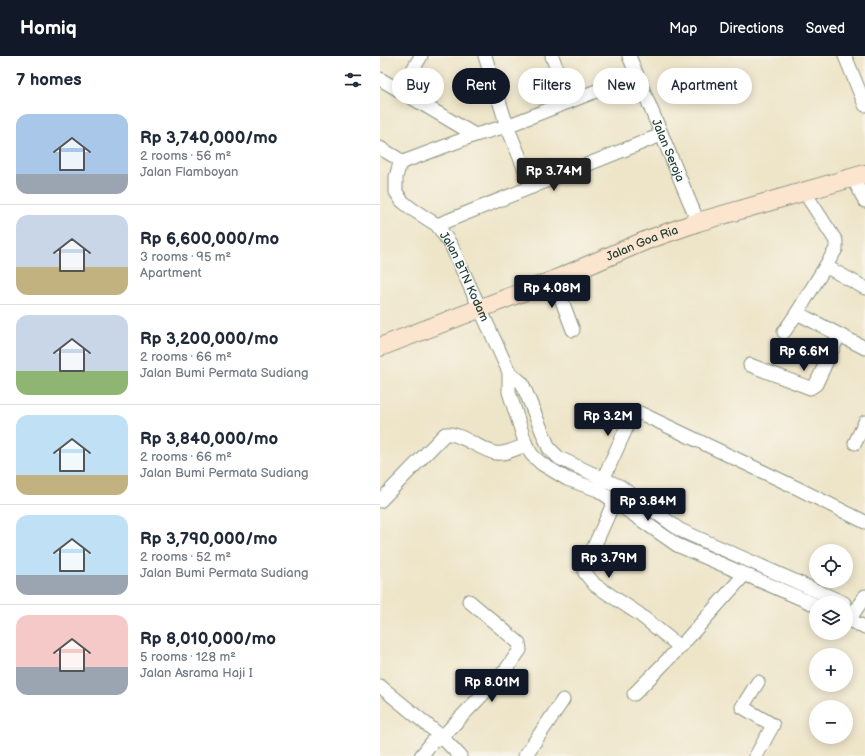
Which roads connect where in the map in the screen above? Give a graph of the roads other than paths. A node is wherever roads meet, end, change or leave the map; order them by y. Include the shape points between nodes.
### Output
1 (421, 56) edge
2 (485, 56) edge
3 (552, 56) edge
4 (629, 56) edge
5 (845, 56) edge
6 (414, 68) edge
7 (556, 68) edge
8 (634, 68) edge
9 (380, 79) edge
10 (392, 86) edge
11 (422, 104) edge
12 (564, 104) edge
13 (648, 104) edge
14 (865, 105) edge
15 (507, 126) junction
16 (475, 135) junction
17 (661, 136) junction
18 (380, 148) edge
19 (396, 159) junction
20 (859, 176) edge
21 (532, 187) junction
22 (805, 193) junction
23 (865, 201) edge
24 (698, 222) junction
25 (437, 225) junction
26 (827, 267) junction
27 (554, 280) junction
28 (865, 288) edge
29 (480, 307) junction
30 (797, 313) junction
31 (572, 330) dead end
32 (784, 332) dead end
33 (839, 335) junction
34 (380, 347) edge
35 (865, 348) edge
36 (750, 366) dead end
37 (509, 372) junction
38 (865, 422) edge
39 (855, 443) dead end
40 (526, 445) junction
41 (603, 478) junction
42 (621, 488) junction
43 (598, 490) junction
44 (380, 501) edge
45 (613, 501) junction
46 (642, 503) junction
47 (635, 516) junction
48 (865, 522) edge
49 (745, 574) junction
50 (828, 596) edge
51 (865, 596) edge
52 (469, 602) dead end
53 (809, 602) edge
54 (853, 607) edge
55 (853, 621) edge
56 (865, 627) edge
57 (680, 647) junction
58 (758, 682) dead end
59 (380, 686) edge
60 (634, 694) dead end
61 (563, 700) dead end
62 (442, 737) junction
63 (420, 756) edge
64 (460, 756) edge
65 (525, 756) edge
66 (756, 756) edge

1 - 6 street
2 - 15 street
3 - 7 street
4 - 8 street, Jalan Seroja
5 - 14 street
9 - 10 street
11 - 16 street
12 - 15 street
13 - 17 street, Jalan Seroja
15 - 16 street
15 - 21 street
16 - 19 street
17 - 21 street
17 - 24 street, Jalan Seroja
18 - 19 street
19 - 25 street, Jalan BTN Kodam via 396,192 402,201
20 - 22 main road, Jalan Goa Ria
20 - 23 street
21 - 25 street
22 - 24 main road, Jalan Goa Ria
22 - 26 street via 836,241 836,249
24 - 27 main road, Jalan Goa Ria via 647,240
25 - 29 street, Jalan BTN Kodam via 451,245
26 - 28 street
26 - 30 street
27 - 29 main road, Jalan Goa Ria
27 - 31 street
29 - 34 main road, Jalan Goa Ria
29 - 37 street, Jalan BTN Kodam
30 - 32 street
30 - 33 street
33 - 35 street
33 - 36 street via 816,384 810,388
37 - 40 street via 509,392
37 - 41 street via 522,383 549,448 559,458
38 - 39 street
40 - 43 street via 542,464 567,479
40 - 44 street via 504,453 496,453 453,434 445,434
41 - 42 street
41 - 43 street
41 - 48 street via 631,418 635,413 640,413
42 - 45 street
42 - 46 street
43 - 45 street
45 - 47 street
45 - 57 street via 585,573 595,585 639,614
46 - 47 street
46 - 50 street via 680,530
47 - 49 street via 677,545
49 - 53 street
49 - 57 street
51 - 54 street
52 - 62 street via 519,643 520,650 505,671
55 - 56 street
57 - 60 street
58 - 66 street via 742,707 773,725
59 - 62 street
61 - 65 street
62 - 63 street via 430,744
62 - 64 street

